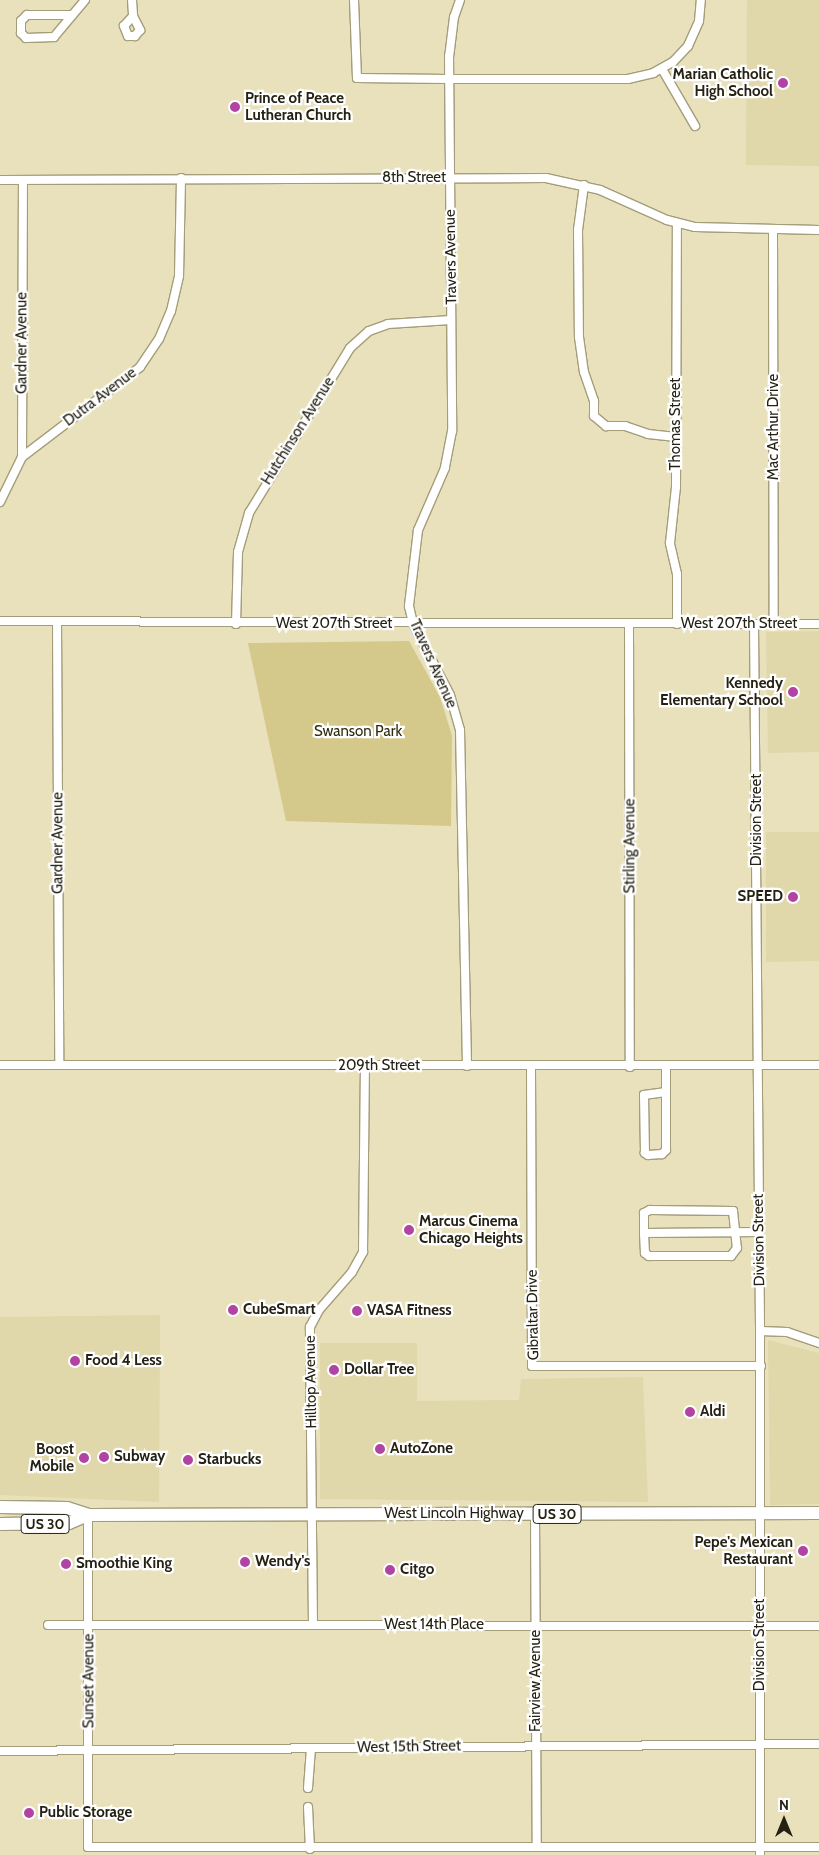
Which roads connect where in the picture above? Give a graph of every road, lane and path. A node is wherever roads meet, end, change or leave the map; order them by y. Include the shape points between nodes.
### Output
1 (84, 0) edge
2 (132, 0) edge
3 (354, 0) edge
4 (460, 0) edge
5 (701, 0) edge
6 (72, 15) junction
7 (134, 16) dead end
8 (662, 69) junction
9 (448, 79) junction
10 (695, 126) dead end
11 (450, 177) junction
12 (181, 178) junction
13 (0, 180) edge
14 (23, 180) junction
15 (584, 185) junction
16 (677, 223) junction
17 (772, 230) junction
18 (819, 230) edge
19 (451, 320) junction
20 (676, 437) junction
21 (22, 457) junction
22 (0, 502) edge
23 (0, 621) edge
24 (57, 621) junction
25 (236, 624) junction
26 (413, 624) junction
27 (676, 624) junction
28 (754, 624) junction
29 (774, 624) junction
30 (819, 624) edge
31 (629, 625) junction
32 (0, 1065) edge
33 (59, 1065) junction
34 (819, 1065) edge
35 (365, 1066) junction
36 (467, 1066) junction
37 (666, 1066) junction
38 (758, 1066) junction
39 (531, 1067) junction
40 (630, 1067) junction
41 (666, 1092) junction
42 (759, 1232) junction
43 (644, 1233) junction
44 (737, 1233) junction
45 (760, 1331) junction
46 (819, 1343) edge
47 (761, 1366) junction
48 (0, 1507) edge
49 (761, 1513) junction
50 (819, 1513) edge
51 (535, 1514) junction
52 (88, 1515) junction
53 (312, 1515) junction
54 (0, 1524) edge
55 (48, 1625) dead end
56 (89, 1625) junction
57 (313, 1625) junction
58 (536, 1625) junction
59 (760, 1625) junction
60 (819, 1626) edge
61 (760, 1744) junction
62 (819, 1744) edge
63 (536, 1745) junction
64 (311, 1748) junction
65 (0, 1751) edge
66 (88, 1751) junction
67 (308, 1788) dead end
68 (308, 1807) dead end
69 (537, 1847) junction
70 (819, 1848) edge
71 (310, 1849) junction
72 (760, 1851) edge

1 - 6 street
2 - 7 street
3 - 9 street via 357,78
4 - 9 street, Travers Avenue via 449,40
5 - 8 street via 692,41
6 - 6 street via 54,37 26,38 21,33 21,21 27,15
8 - 9 street via 628,79
8 - 10 street
9 - 11 street, Travers Avenue
11 - 12 street, 8th Street
11 - 15 street, 8th Street via 546,178
11 - 19 street, Travers Avenue
12 - 14 street, 8th Street
12 - 21 street, Dutra Avenue via 179,276 171,311 159,340 140,367
13 - 14 street, 8th Street
14 - 21 street, Gardner Avenue
15 - 16 street, 8th Street
15 - 20 street via 578,230 579,337 584,372 594,401 594,416 606,426 625,426 648,434
16 - 17 street, 8th Street via 715,230
16 - 20 street, Thomas Street
17 - 18 street, 8th Street
17 - 29 street, Mac Arthur Drive
19 - 25 street, Hutchinson Avenue via 388,324 369,331 350,348 249,513 238,552
19 - 26 street, Travers Avenue via 451,443 445,468 418,530 409,600
20 - 27 street, Thomas Street via 676,487 670,543 677,574
21 - 22 street, Gardner Avenue
23 - 24 street, West 207th Street
24 - 25 street, West 207th Street
24 - 33 street, Gardner Avenue
25 - 26 street, West 207th Street
26 - 31 street, West 207th Street
26 - 36 street, Travers Avenue via 450,695 460,730
27 - 28 street, West 207th Street
27 - 31 street, West 207th Street
28 - 29 street, West 207th Street
28 - 38 street, Division Street
29 - 30 street, West 207th Street
31 - 40 street, Stirling Avenue
32 - 33 street, 209th Street
33 - 35 street, 209th Street
34 - 38 street, 209th Street
35 - 36 street, 209th Street
35 - 53 street, Hilltop Avenue via 364,1252 352,1272 318,1310 310,1327
36 - 39 street, 209th Street
37 - 38 street, 209th Street
37 - 40 street, 209th Street
37 - 41 street
38 - 42 street, Division Street
39 - 40 street, 209th Street
39 - 47 street, Gibraltar Drive via 532,1366
41 - 41 street via 666,1150 662,1154 648,1155 645,1153 644,1095
42 - 44 street
42 - 45 street, Division Street
43 - 44 street
43 - 44 street via 645,1253 649,1256 712,1257 735,1253
43 - 44 street via 644,1213 650,1210 733,1211
45 - 46 street via 787,1332
45 - 47 street, Division Street
47 - 49 street, Division Street
48 - 52 main road, West Lincoln Highway / US 30 via 68,1508
49 - 50 main road, West Lincoln Highway / US 30
49 - 51 main road, West Lincoln Highway / US 30
49 - 59 street, Division Street
51 - 53 main road, West Lincoln Highway / US 30
51 - 58 street, Fairview Avenue
52 - 53 main road, West Lincoln Highway / US 30
52 - 54 main road, West Lincoln Highway / US 30 via 70,1523
52 - 56 street, Sunset Avenue
53 - 57 street, Hilltop Avenue
55 - 56 street, West 14th Place
56 - 57 street, West 14th Place
56 - 66 street, Sunset Avenue
57 - 58 street, West 14th Place
58 - 59 street, West 14th Place
58 - 63 street, Fairview Avenue
59 - 60 street, West 14th Place
59 - 61 street, Division Street
61 - 62 street, West 15th Street
61 - 63 street, West 15th Street
61 - 72 street, Division Street
63 - 64 street, West 15th Street
63 - 69 street, Fairview Avenue
64 - 66 street, West 15th Street
64 - 67 street
65 - 66 street, West 15th Street
66 - 71 street, Sunset Avenue via 88,1847
68 - 71 street
69 - 71 street
69 - 72 street
70 - 72 street

